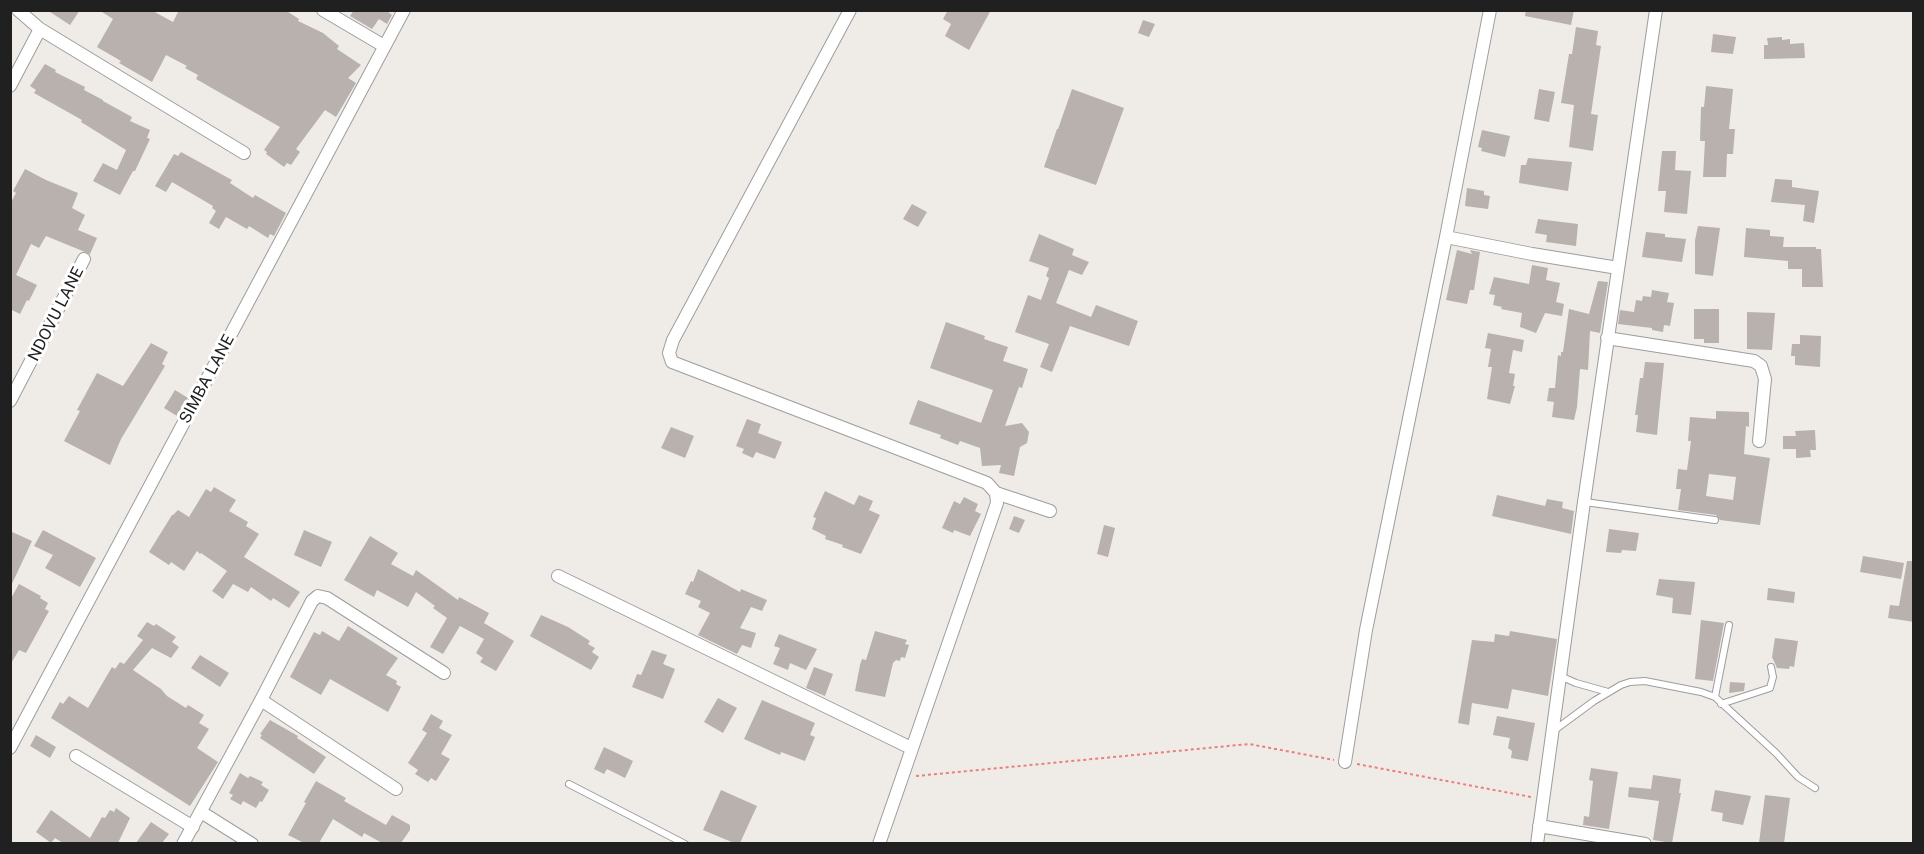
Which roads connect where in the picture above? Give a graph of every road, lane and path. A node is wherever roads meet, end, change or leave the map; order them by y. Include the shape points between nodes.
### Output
1 (18, 10) edge
2 (323, 10) edge
3 (404, 10) edge
4 (850, 10) edge
5 (1490, 10) edge
6 (1656, 10) edge
7 (40, 29) junction
8 (384, 46) junction
9 (10, 86) edge
10 (244, 153) dead end
11 (1446, 237) junction
12 (84, 259) dead end
13 (1618, 268) junction
14 (1607, 338) junction
15 (10, 401) edge
16 (1759, 441) dead end
17 (996, 494) junction
18 (1584, 502) junction
19 (1050, 511) dead end
20 (1715, 520) dead end
21 (558, 576) dead end
22 (1729, 625) dead end
23 (1771, 668) dead end
24 (444, 673) dead end
25 (1560, 676) junction
26 (1608, 692) junction
27 (1715, 697) junction
28 (261, 700) junction
29 (1722, 704) junction
30 (1552, 733) junction
31 (10, 748) edge
32 (911, 748) junction
33 (76, 756) dead end
34 (1345, 762) junction
35 (902, 778) junction
36 (568, 784) dead end
37 (1815, 788) dead end
38 (396, 789) dead end
39 (1543, 799) junction
40 (201, 812) junction
41 (1539, 826) junction
42 (193, 827) junction
43 (183, 843) edge
44 (252, 843) edge
45 (685, 843) edge
46 (879, 843) edge
47 (1537, 843) edge
48 (1645, 843) edge

1 - 7 street
2 - 8 street
3 - 8 street, SIMBA LANE
4 - 17 street via 669,354 672,362 987,483
5 - 11 street
6 - 13 street
7 - 9 street
7 - 10 street
8 - 31 street, SIMBA LANE
11 - 13 street
11 - 34 street via 1366,630
12 - 15 street, NDOVU LANE
13 - 14 street
14 - 16 street via 1754,361 1761,366 1765,379
14 - 18 street
17 - 19 street
17 - 32 street via 997,503
18 - 20 lane
18 - 25 street
21 - 32 street
22 - 27 lane
23 - 29 lane via 1770,688
24 - 28 street via 318,596
25 - 26 lane
25 - 30 street
26 - 27 lane via 1621,685 1645,681
26 - 30 lane
27 - 29 lane
28 - 38 street
28 - 40 street
29 - 37 lane via 1798,777
30 - 39 street
32 - 35 street
33 - 42 street
34 - 35 path via 1249,744
34 - 39 path
35 - 46 street
36 - 45 lane
39 - 41 street
40 - 42 street
40 - 44 street
41 - 47 street
41 - 48 street
42 - 43 street

